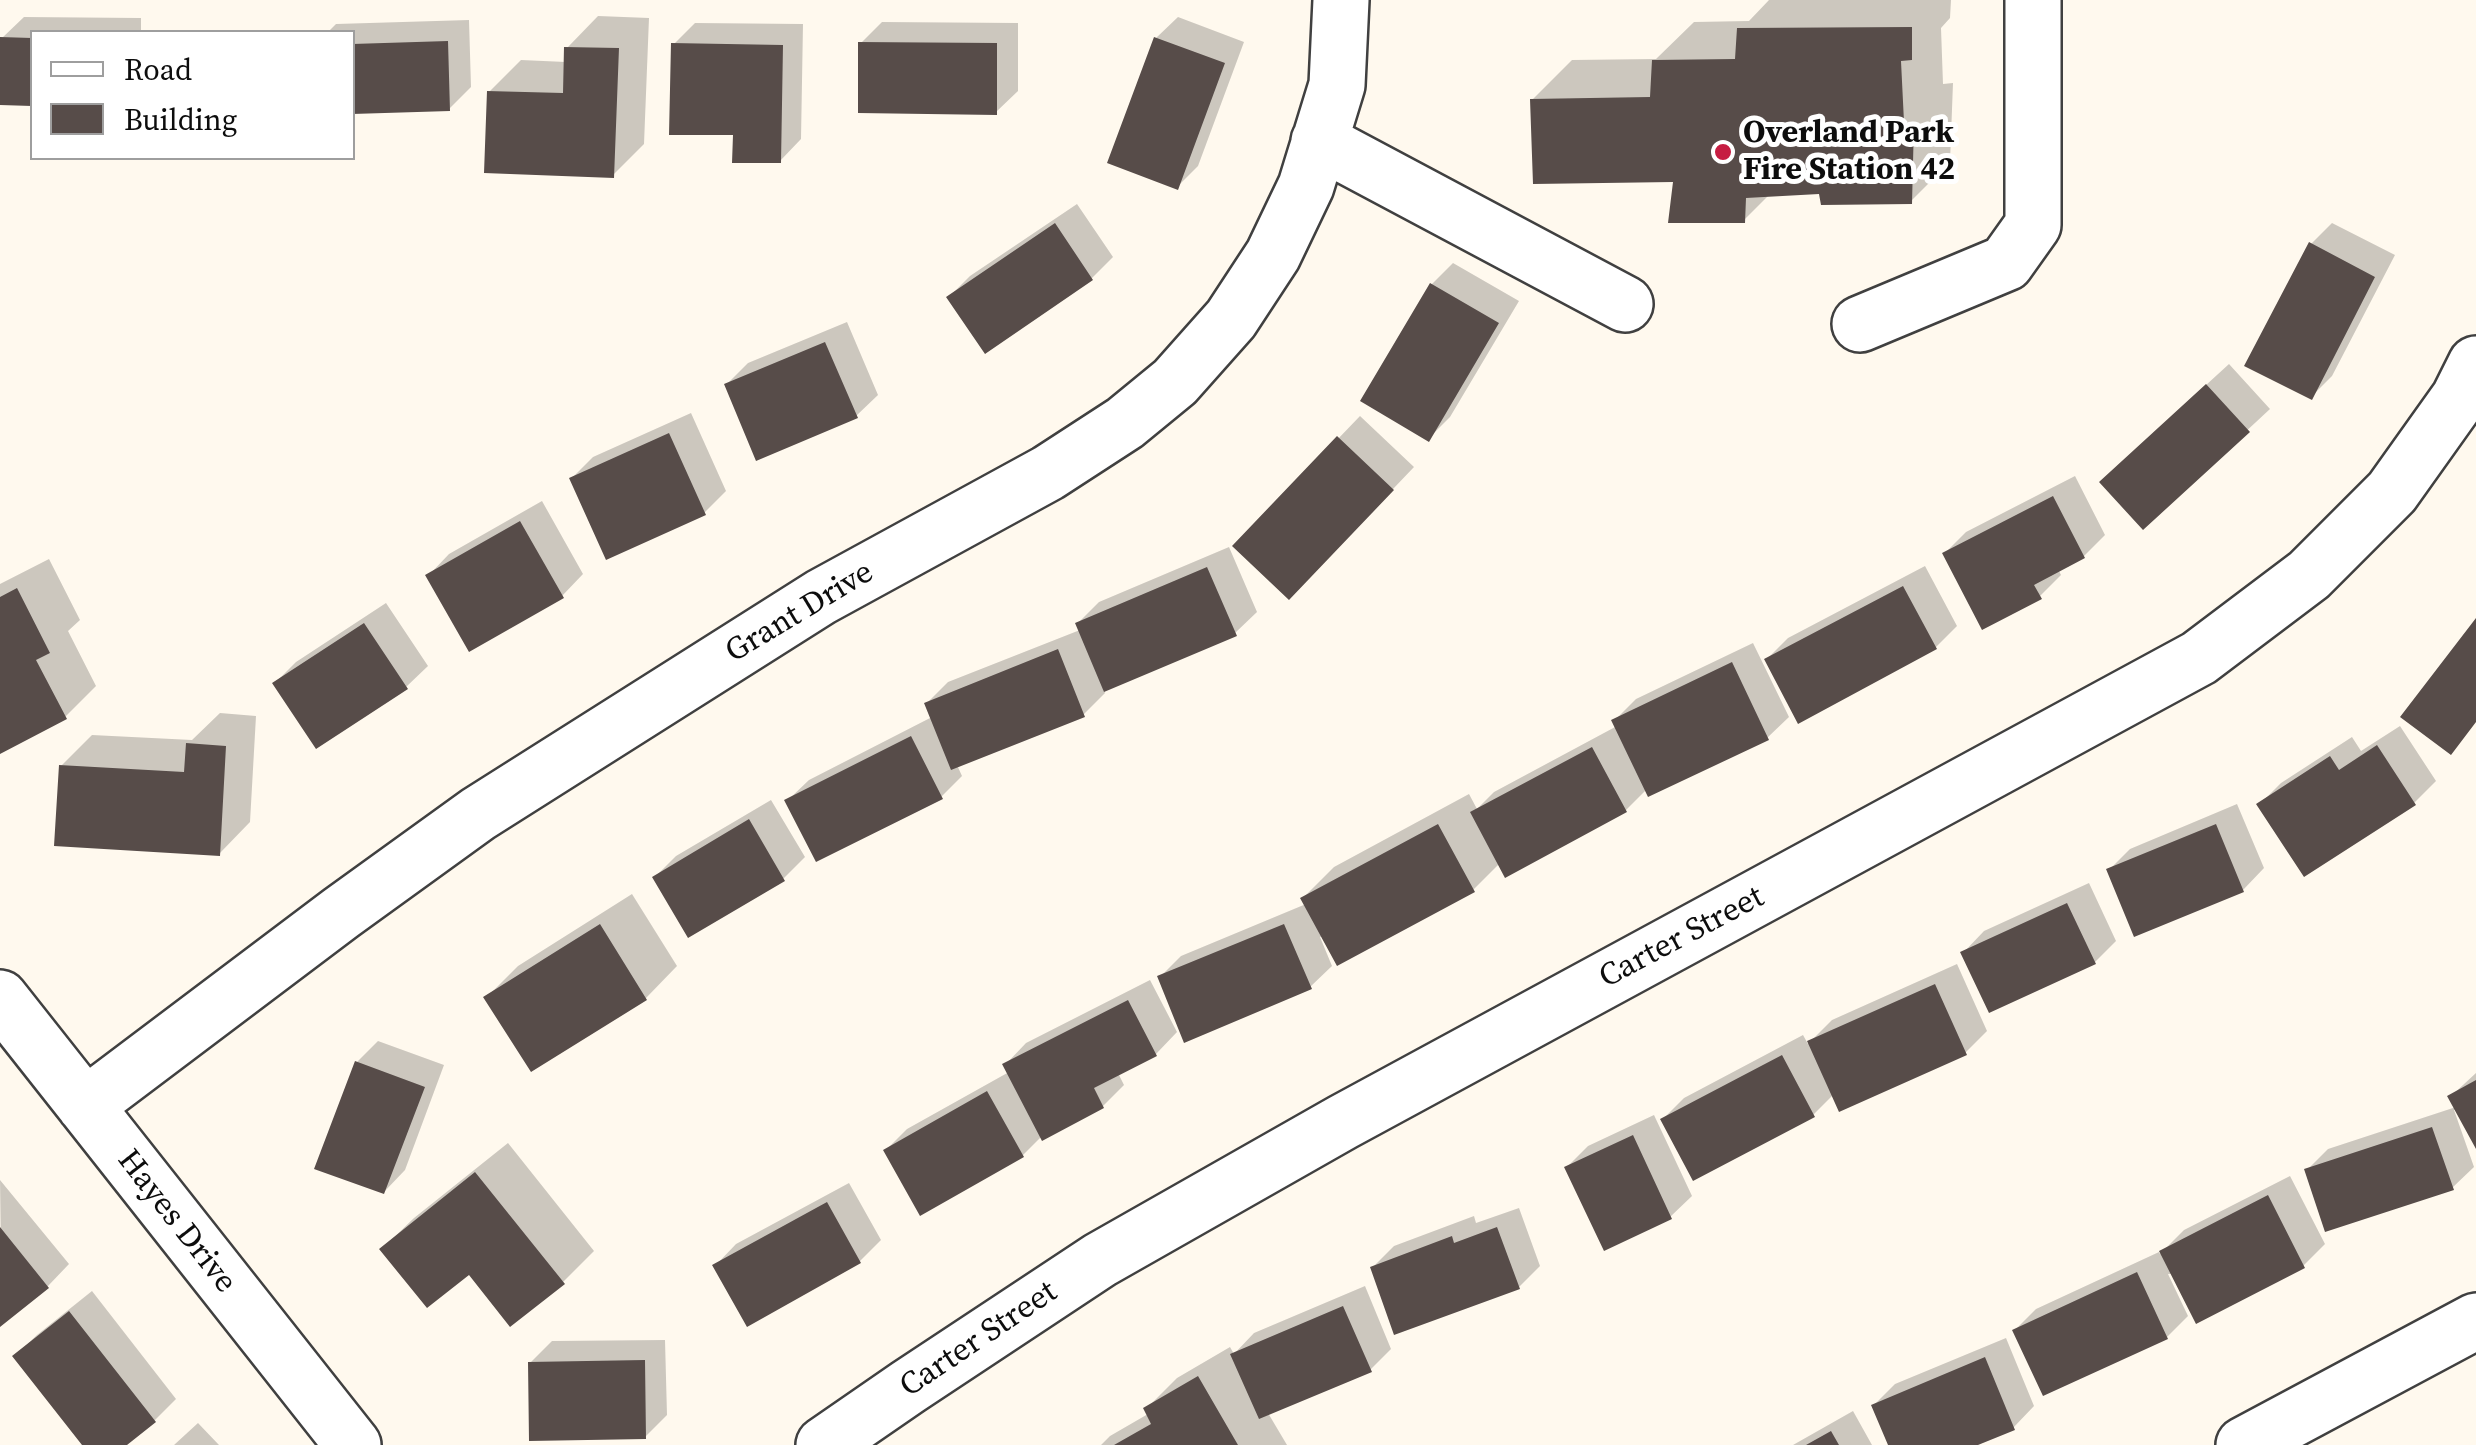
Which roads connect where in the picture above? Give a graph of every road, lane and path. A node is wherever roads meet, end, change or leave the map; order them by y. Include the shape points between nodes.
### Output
1 (1341, 0) edge
2 (2034, 0) edge
3 (1319, 142) junction
4 (1626, 304) dead end
5 (1860, 324) dead end
6 (2476, 364) edge
7 (0, 998) edge
8 (85, 1106) junction
9 (2476, 1321) edge
10 (353, 1445) edge
11 (824, 1445) edge
12 (2244, 1445) edge

1 - 3 street, Grant Drive via 1336,84
2 - 5 street via 2034,225 2006,263
3 - 4 street
3 - 8 street, Grant Drive via 1273,255 1231,319 1175,382 1125,422 822,597 478,814
6 - 11 street, Carter Street via 2392,492 2309,575 2199,658 1118,1250
7 - 8 street, Hayes Drive
8 - 10 street, Hayes Drive
9 - 12 street

